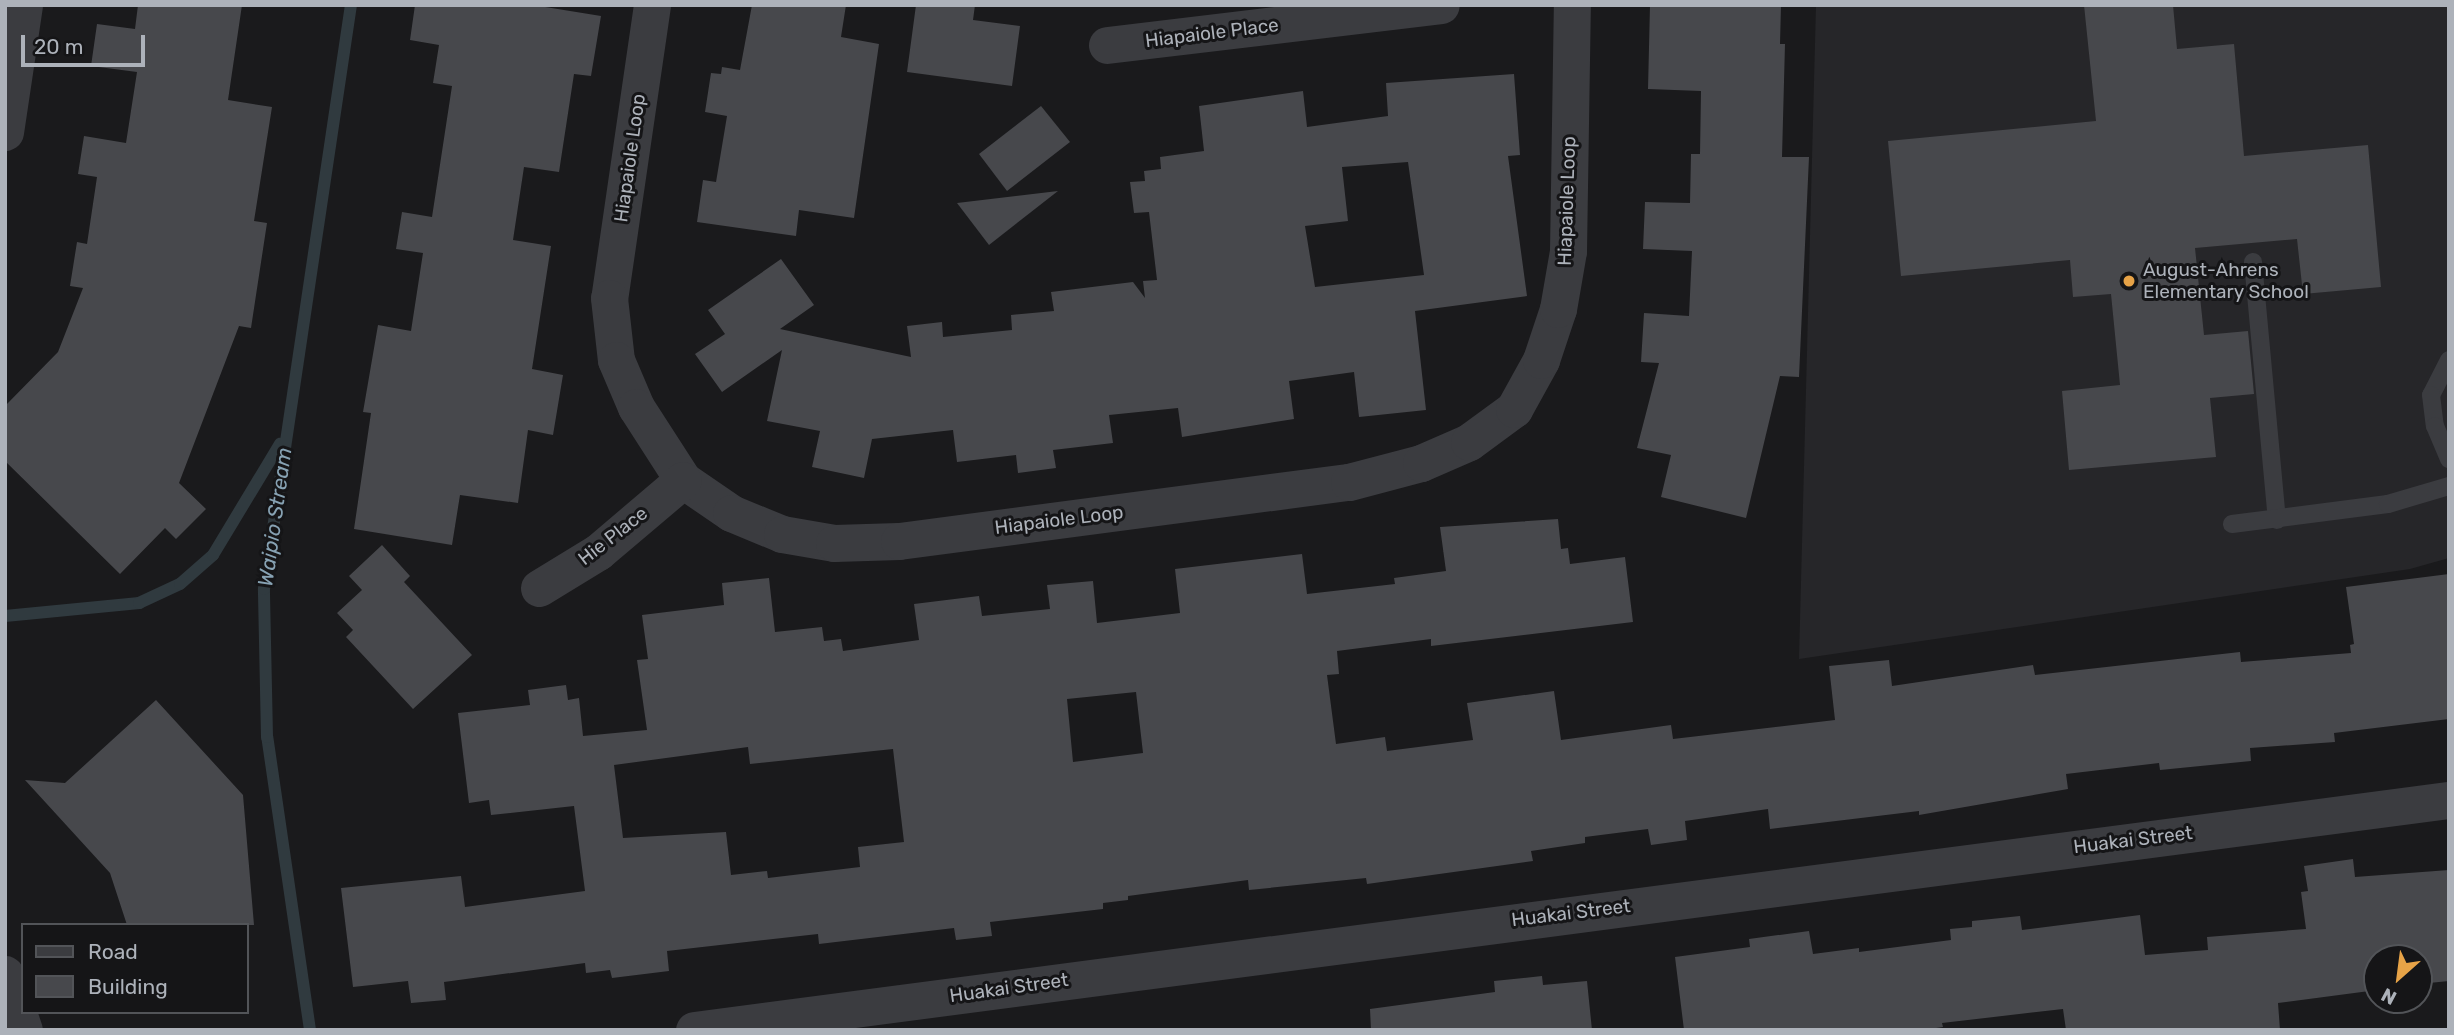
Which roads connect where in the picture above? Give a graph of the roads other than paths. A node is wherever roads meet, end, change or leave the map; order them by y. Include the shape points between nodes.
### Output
1 (24, 5) edge
2 (652, 5) edge
3 (1441, 5) edge
4 (1572, 5) edge
5 (1107, 45) dead end
6 (5, 132) edge
7 (2253, 262) dead end
8 (2449, 360) edge
9 (2449, 459) edge
10 (683, 480) junction
11 (2449, 486) edge
12 (2277, 520) junction
13 (2232, 524) dead end
14 (539, 588) dead end
15 (2449, 800) edge
16 (5, 974) edge
17 (24, 1030) edge
18 (694, 1030) edge

1 - 6 street
2 - 10 street, Hiapaiole Loop via 609,298 616,360 636,407
3 - 5 street, Hiapaiole Place
4 - 10 street, Hiapaiole Loop via 1568,251 1558,309 1541,360 1514,409 1469,442 1421,463 1349,482 899,541 834,543 782,534 731,513
7 - 12 lane
8 - 9 lane via 2431,396 2435,426
10 - 14 street, Hie Place via 598,552
11 - 12 lane via 2388,504
12 - 13 lane
15 - 18 street, Huakai Street
16 - 17 street

